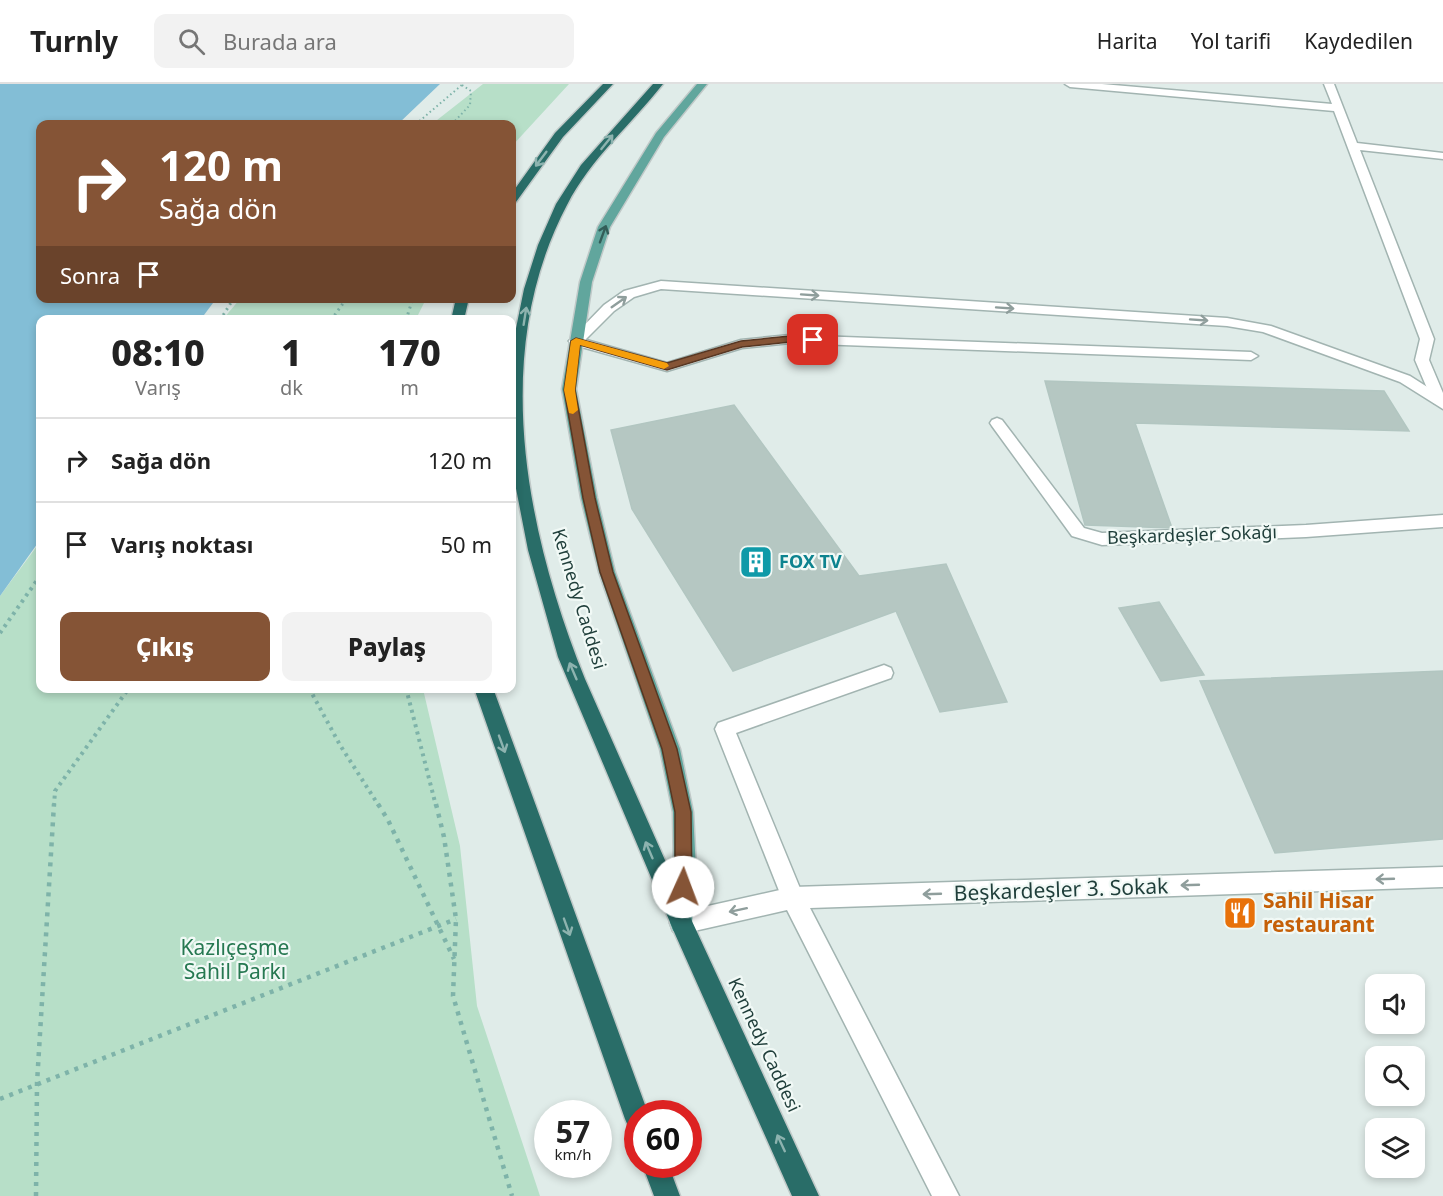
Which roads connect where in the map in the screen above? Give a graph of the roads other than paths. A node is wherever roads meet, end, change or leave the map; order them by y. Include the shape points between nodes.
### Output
1 (608, 84) edge
2 (658, 84) edge
3 (702, 84) edge
4 (1070, 84) edge
5 (1329, 84) edge
6 (1338, 108) junction
7 (1353, 146) junction
8 (1443, 156) edge
9 (516, 194) edge
10 (1427, 339) junction
11 (576, 341) junction
12 (1443, 341) edge
13 (1251, 356) dead end
14 (516, 379) edge
15 (1441, 402) edge
16 (516, 419) edge
17 (997, 423) dead end
18 (1443, 521) edge
19 (884, 673) dead end
20 (485, 693) edge
21 (1443, 877) edge
22 (793, 898) junction
23 (681, 923) junction
24 (631, 1100) edge
25 (660, 1178) edge
26 (667, 1196) edge
27 (806, 1196) edge
28 (946, 1196) edge

1 -> 9 highway via 559,135
14 -> 2 highway, Kennedy Caddesi via 529,290 554,220 587,167
11 -> 3 main road via 586,282 604,227 660,135
4 - 6 street
5 - 6 street
6 - 7 street
7 - 8 street
7 - 10 street
10 - 12 street
10 - 15 street via 1422,360
11 - 13 street via 667,367 741,344 790,339
11 -> 15 street via 629,294 661,285 1227,322 1266,329 1405,379
11 - 23 main road via 569,390 589,498 607,572 670,749 683,812 685,869
23 -> 16 highway, Kennedy Caddesi via 566,655 525,501
17 - 18 street, Beşkardeşler Sokağı via 1078,532 1102,539
19 - 22 street via 725,729
20 -> 24 highway
21 -> 22 street, Beşkardeşler 3. Sokak
22 -> 23 street, Beşkardeşler 3. Sokak
22 - 28 street
27 -> 23 highway, Kennedy Caddesi
25 - 26 highway

